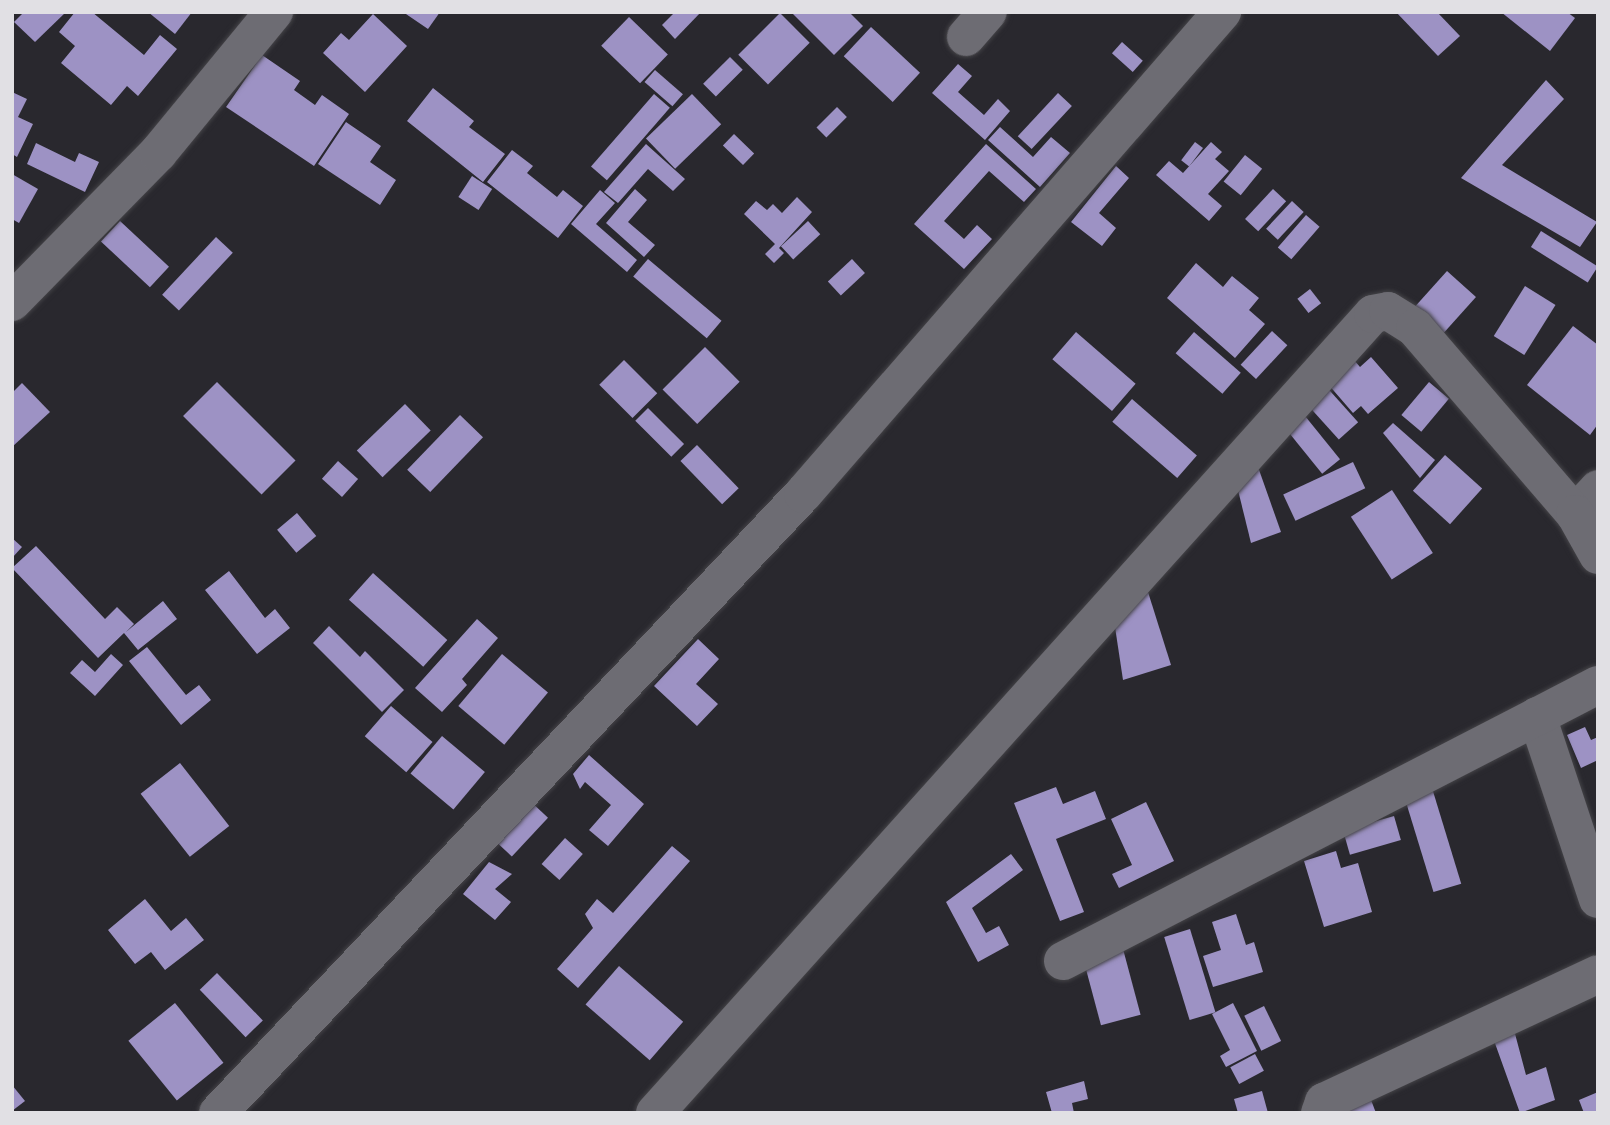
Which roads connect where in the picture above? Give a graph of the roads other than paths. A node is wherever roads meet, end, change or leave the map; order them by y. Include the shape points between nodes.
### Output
1 (274, 12) edge
2 (1222, 12) edge
3 (12, 302) edge
4 (1587, 501) edge
5 (1598, 555) edge
6 (1598, 685) edge
7 (1537, 716) junction
8 (1598, 899) edge
9 (1063, 961) dead end
10 (1598, 974) edge
11 (218, 1113) edge
12 (655, 1113) edge
13 (1320, 1113) edge

1 - 3 street via 158,153
2 - 11 street via 803,494
4 - 5 street
4 - 12 street via 1415,328 1388,311 1373,314
6 - 7 street
7 - 8 street
7 - 9 street
10 - 13 street via 1324,1102

